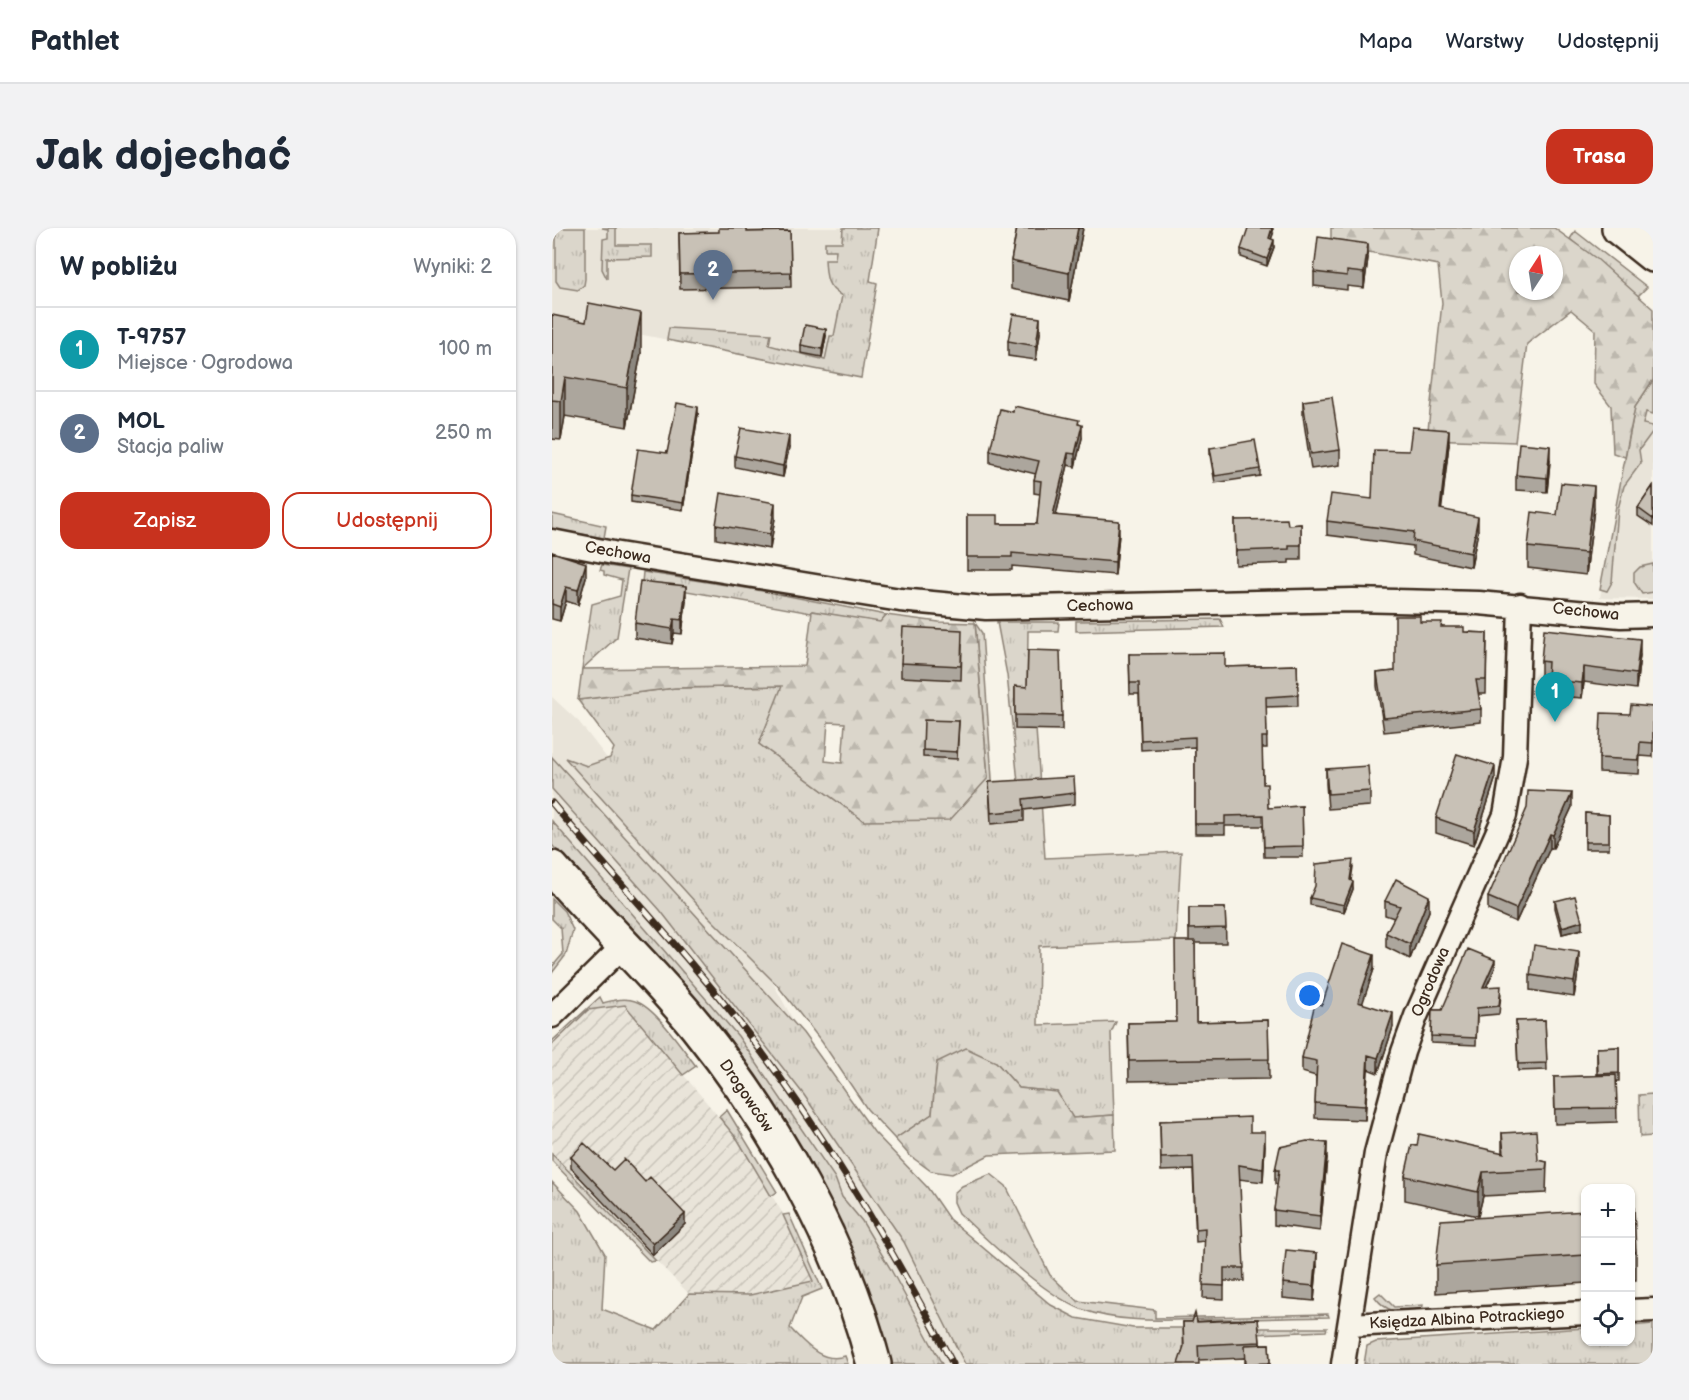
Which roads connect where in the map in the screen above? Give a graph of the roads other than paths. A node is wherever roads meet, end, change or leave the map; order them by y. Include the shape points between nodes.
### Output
1 (1619, 228) edge
2 (1653, 255) edge
3 (552, 541) edge
4 (1520, 605) junction
5 (1653, 615) edge
6 (552, 868) edge
7 (624, 945) junction
8 (552, 1016) edge
9 (1653, 1310) edge
10 (1635, 1311) edge
11 (1581, 1313) edge
12 (1349, 1325) junction
13 (874, 1364) edge
14 (1343, 1364) edge

1 - 2 street
3 - 4 street, Cechowa via 900,600 986,608 1353,600
4 - 5 street, Cechowa via 1621,616
4 - 12 street, Ogrodowa via 1515,757 1506,815 1403,1052 1377,1153
6 - 7 street, Drogowców
7 - 8 street
7 - 13 street, Drogowców via 696,1026 763,1119 819,1221 843,1274
9 - 10 street
11 - 12 street, Księdza Albina Potrackiego
12 - 14 street, Ogrodowa

